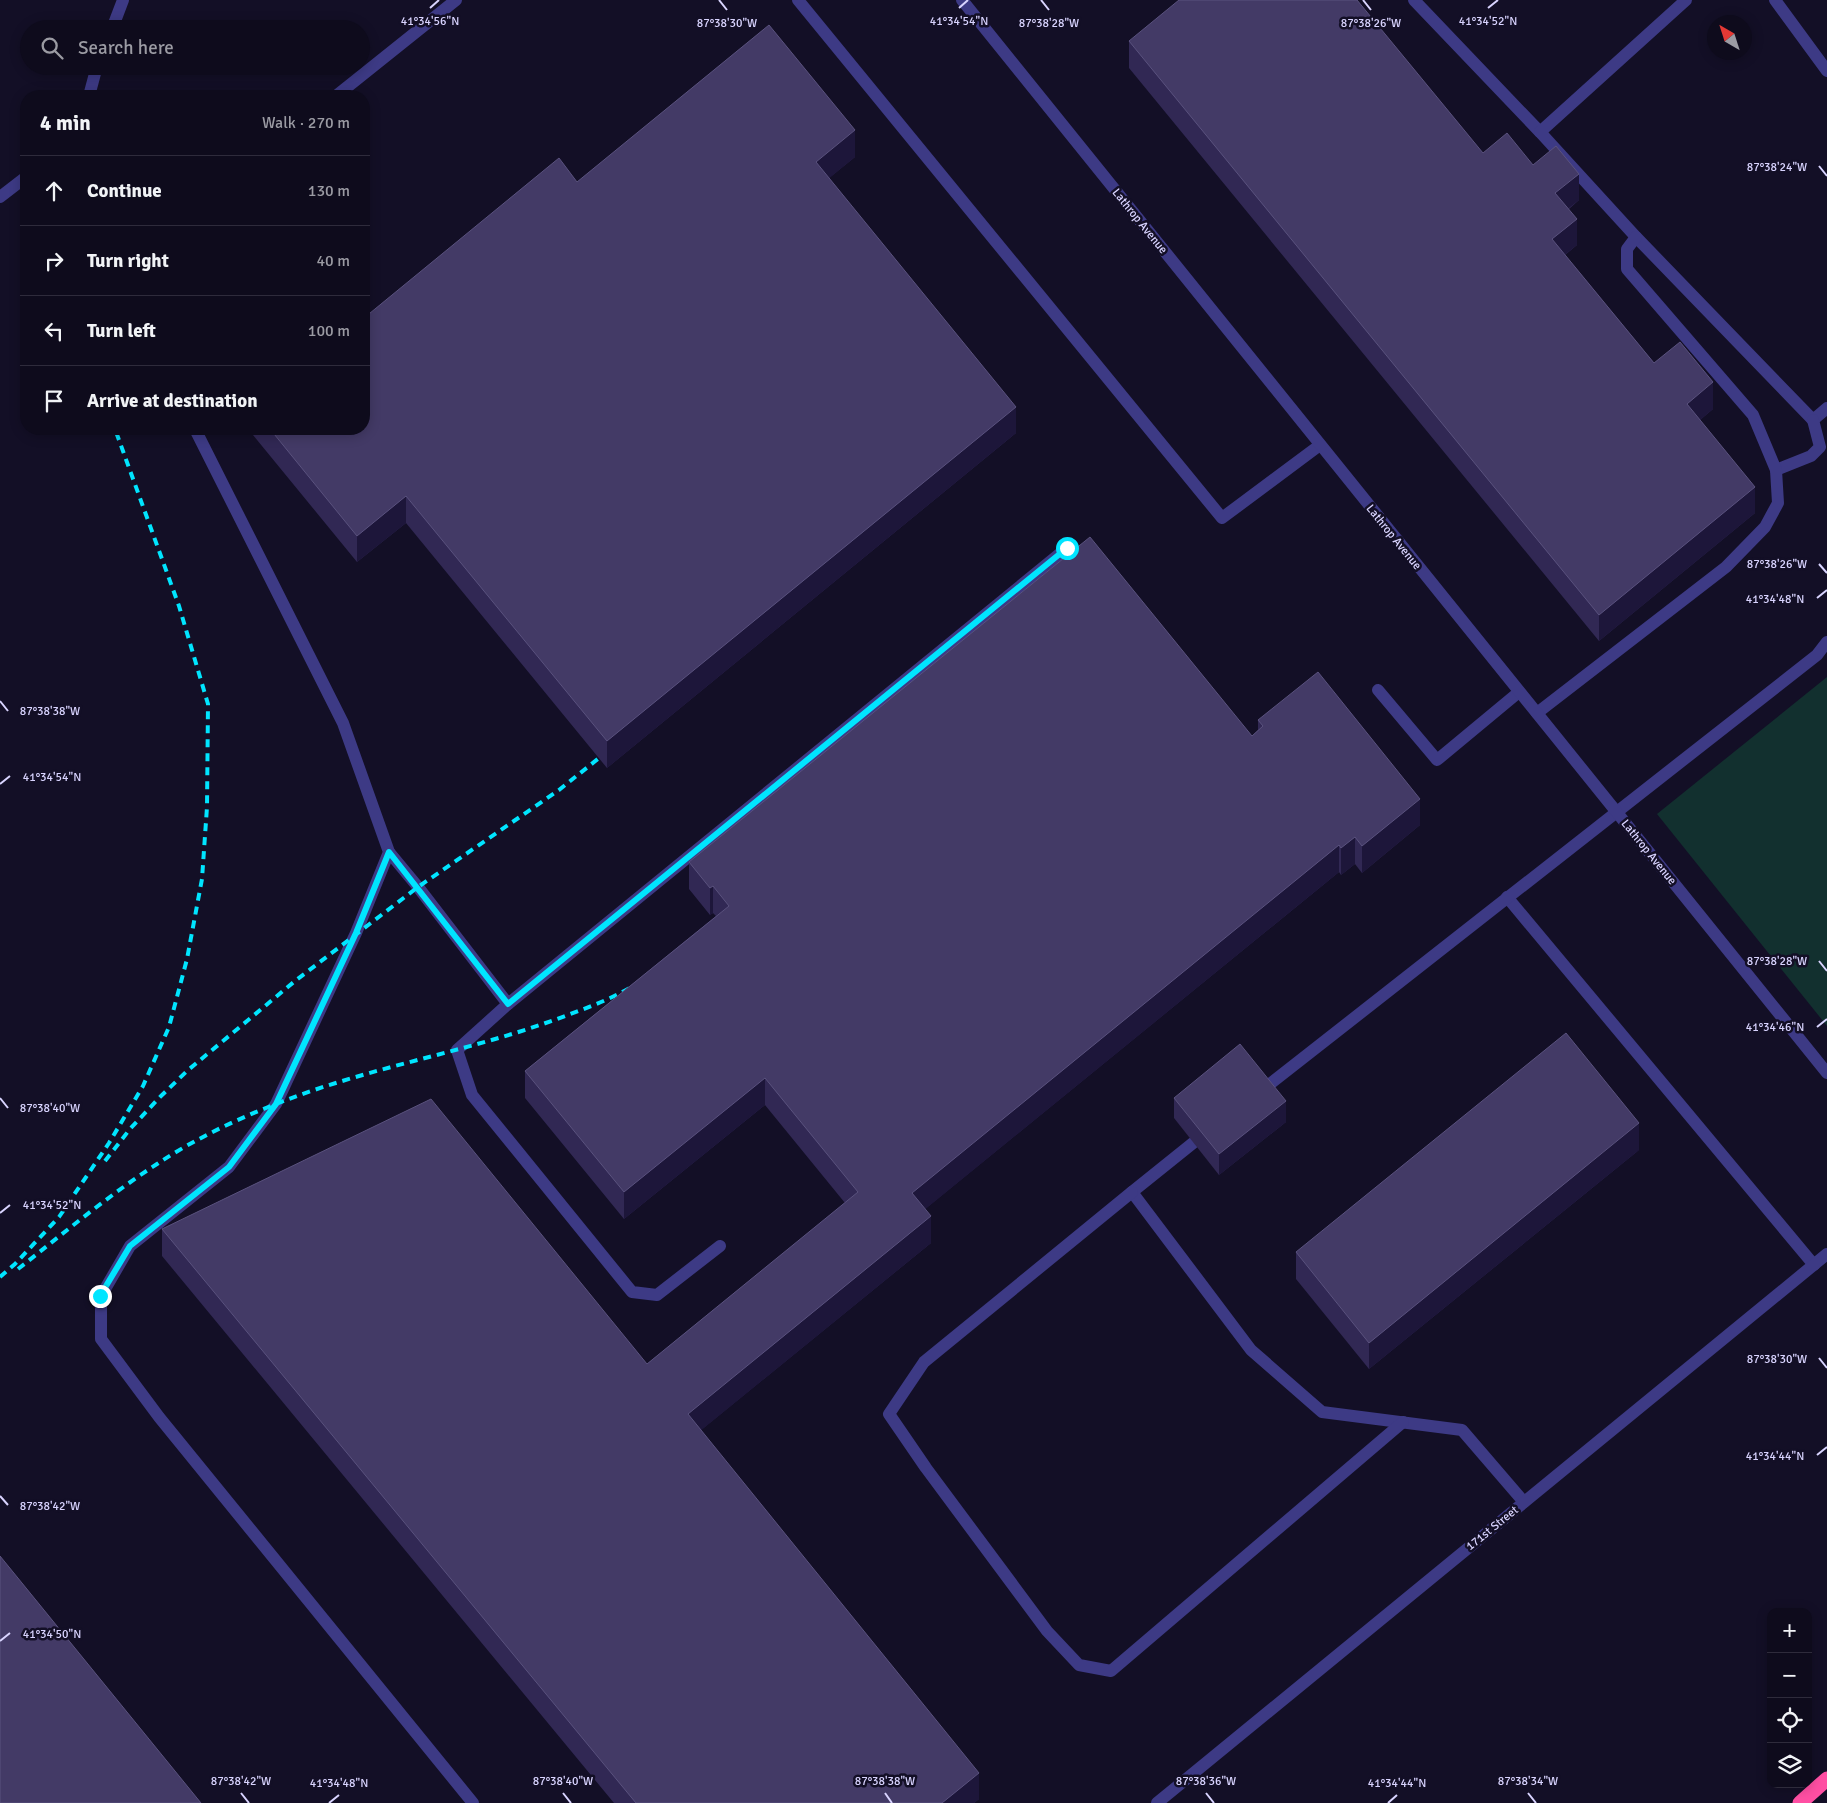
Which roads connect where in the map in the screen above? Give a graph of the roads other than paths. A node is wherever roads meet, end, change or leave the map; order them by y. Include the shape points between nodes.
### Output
1 (123, 0) edge
2 (456, 0) edge
3 (798, 0) edge
4 (962, 0) edge
5 (1414, 0) edge
6 (1686, 0) edge
7 (1775, 0) edge
8 (115, 20) edge
9 (370, 69) edge
10 (1827, 70) edge
11 (95, 75) edge
12 (362, 75) edge
13 (91, 90) edge
14 (344, 90) edge
15 (1540, 132) junction
16 (20, 182) edge
17 (0, 198) edge
18 (1636, 237) junction
19 (1827, 408) edge
20 (1813, 420) junction
21 (198, 435) edge
22 (1320, 445) junction
23 (1776, 470) junction
24 (1067, 548) dead end
25 (1827, 642) edge
26 (1378, 690) dead end
27 (1519, 692) junction
28 (1537, 713) junction
29 (1616, 812) junction
30 (389, 852) junction
31 (1507, 898) junction
32 (508, 1004) junction
33 (1827, 1073) edge
34 (1261, 1091) edge
35 (1193, 1143) edge
36 (1132, 1192) junction
37 (720, 1246) dead end
38 (1827, 1254) edge
39 (1814, 1265) junction
40 (1403, 1422) junction
41 (1524, 1502) junction
42 (1827, 1779) edge
43 (473, 1803) edge
44 (1157, 1803) edge
45 (1800, 1803) edge

1 - 8 street
2 - 9 street
3 - 22 street via 1222,518
4 - 22 street, Lathrop Avenue
5 - 15 street
6 - 15 street
7 - 10 street
11 - 13 street
12 - 14 street
15 - 18 street
16 - 17 street
18 - 20 street
18 - 23 street via 1627,249 1627,269 1753,415
19 - 20 street
20 - 23 street via 1820,447 1811,456
21 - 30 street via 343,723
22 - 27 street, Lathrop Avenue
23 - 28 street via 1778,503 1765,527 1726,566
24 - 32 street
25 - 29 street via 1817,655
26 - 27 street via 1437,760
27 - 28 street, Lathrop Avenue
28 - 29 street, Lathrop Avenue
29 - 31 street
29 - 33 street, Lathrop Avenue
30 - 32 street
30 - 43 street via 356,933 276,1104 229,1167 130,1246 100,1296 101,1339 159,1416
31 - 34 street
31 - 39 street
32 - 37 street via 457,1050 472,1095 632,1292 657,1294
35 - 36 street
36 - 40 street via 1251,1350 1322,1412
36 - 40 street via 924,1362 889,1414 1047,1631 1079,1665 1111,1671
38 - 39 street, 171st Street
39 - 41 street, 171st Street
40 - 41 street via 1462,1430
41 - 44 street, 171st Street
42 - 45 highway

